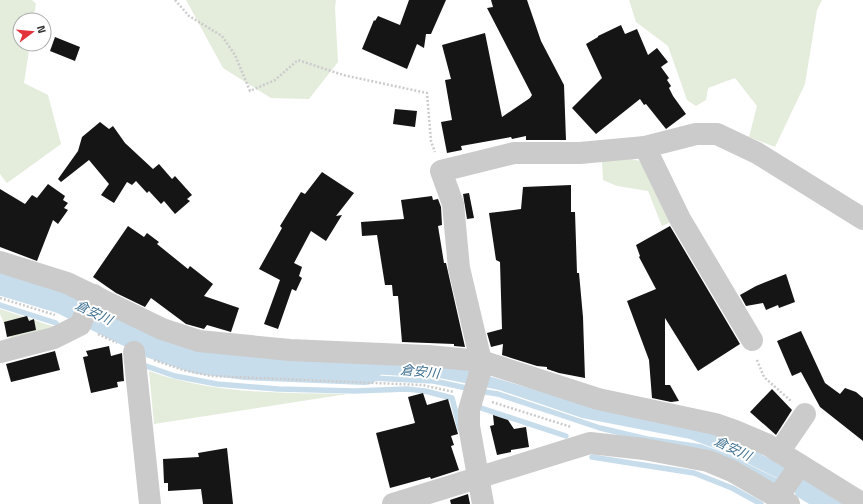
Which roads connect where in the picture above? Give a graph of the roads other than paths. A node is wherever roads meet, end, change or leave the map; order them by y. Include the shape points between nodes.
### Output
1 (645, 147) junction
2 (863, 219) edge
3 (0, 262) edge
4 (86, 310) junction
5 (752, 340) road end
6 (0, 352) edge
7 (134, 352) road end
8 (481, 365) junction
9 (805, 414) road end
10 (779, 452) junction
11 (798, 468) junction
12 (478, 477) junction
13 (783, 497) edge
14 (150, 504) edge
15 (393, 504) edge
16 (483, 504) edge
17 (863, 504) edge

1 - 2 street via 696,134 717,134 757,153
1 - 5 street via 680,219
1 - 8 street via 580,153 514,153 442,171 453,204 459,268
3 - 4 street via 54,278
4 - 6 street via 54,338
4 - 8 street via 199,341 290,350 428,356
7 - 14 street
8 - 10 street via 598,399 715,424
8 - 12 street via 469,410
9 - 10 street
10 - 11 street
11 - 13 street
11 - 17 street
12 - 13 street via 590,442 708,461
12 - 15 street
12 - 16 street

